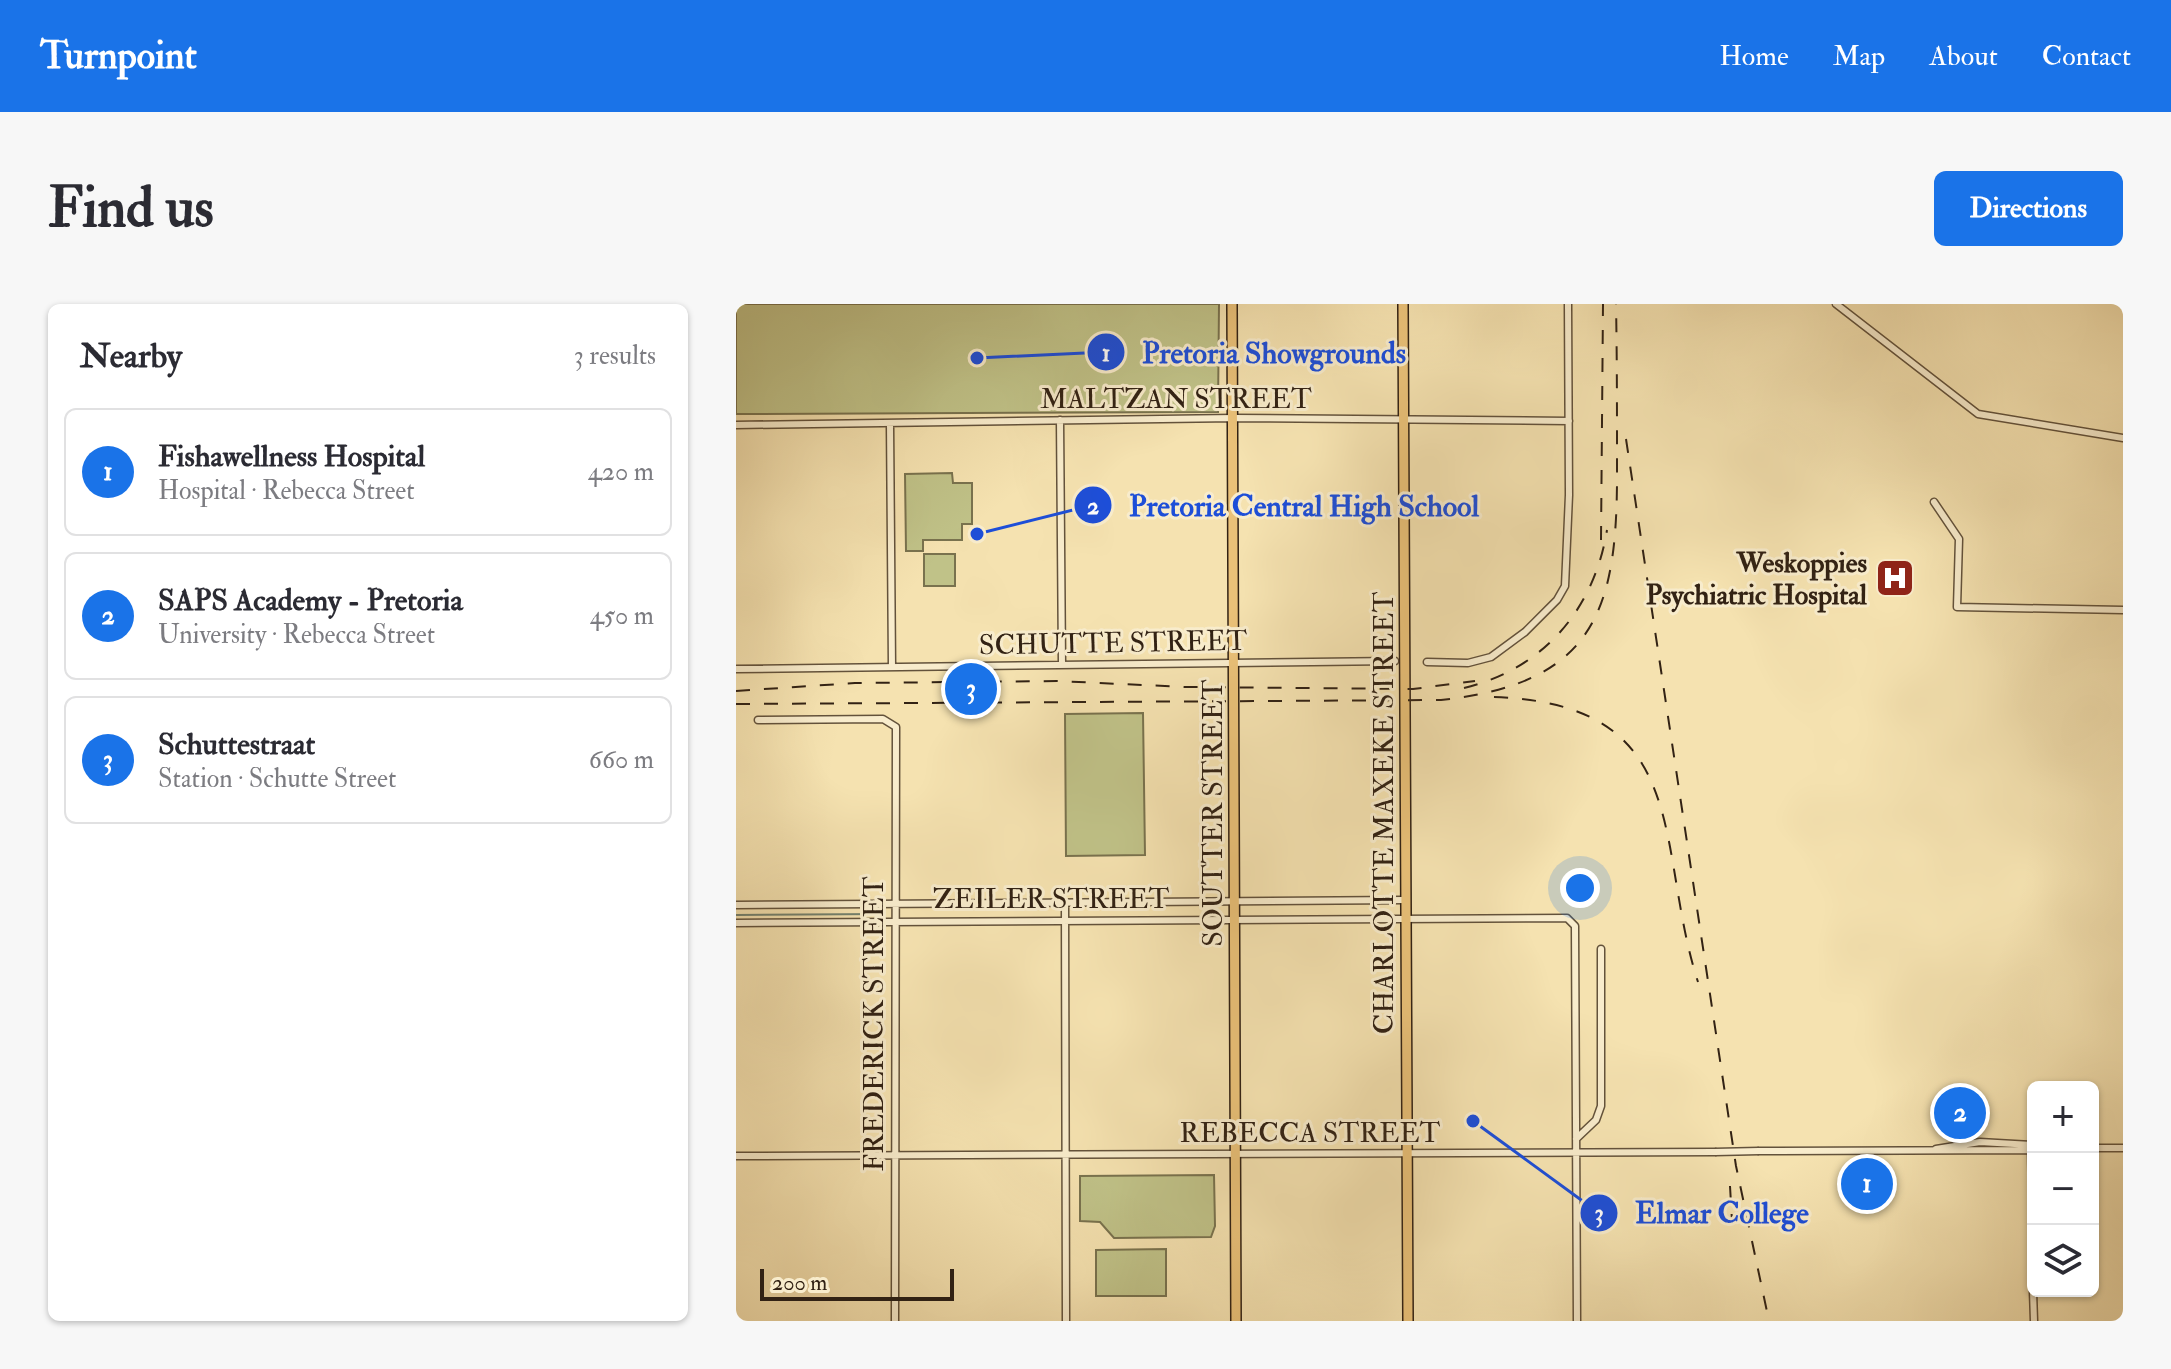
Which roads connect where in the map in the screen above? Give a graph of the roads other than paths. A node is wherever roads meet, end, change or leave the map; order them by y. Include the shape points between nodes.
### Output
1 (1232, 304) edge
2 (1403, 304) edge
3 (1568, 304) edge
4 (1836, 304) edge
5 (1234, 418) junction
6 (1403, 419) junction
7 (1060, 420) junction
8 (1569, 421) junction
9 (890, 424) junction
10 (736, 425) edge
11 (2123, 438) edge
12 (1934, 502) dead end
13 (2123, 610) edge
14 (1395, 661) dead end
15 (1233, 662) junction
16 (1427, 662) dead end
17 (1062, 664) junction
18 (892, 667) junction
19 (736, 669) edge
20 (758, 720) dead end
21 (1405, 900) junction
22 (1235, 901) junction
23 (1065, 902) junction
24 (896, 903) junction
25 (736, 905) edge
26 (1406, 917) junction
27 (1235, 918) junction
28 (895, 920) junction
29 (1066, 920) junction
30 (736, 923) edge
31 (1601, 949) dead end
32 (1576, 1139) junction
33 (2027, 1148) edge
34 (2099, 1148) edge
35 (2123, 1148) edge
36 (1407, 1153) junction
37 (1576, 1153) junction
38 (2032, 1153) edge
39 (1065, 1155) junction
40 (1236, 1155) junction
41 (736, 1156) edge
42 (894, 1156) junction
43 (2033, 1225) edge
44 (2033, 1297) edge
45 (895, 1321) edge
46 (1066, 1321) edge
47 (1236, 1321) edge
48 (1408, 1321) edge
49 (1577, 1321) edge
50 (2034, 1321) edge

1 - 5 main road, SOUTTER STREET
2 - 6 main road, CHARLOTTE MAXEKE STREET
3 - 8 street
4 - 11 street via 1978,414
5 - 6 street, MALTZAN STREET
5 - 7 street, MALTZAN STREET
5 - 15 main road, SOUTTER STREET
6 - 8 street, MALTZAN STREET
6 - 21 main road, CHARLOTTE MAXEKE STREET
7 - 9 street, MALTZAN STREET
7 - 17 street
8 - 16 street via 1567,578 1562,593 1514,642 1484,660
9 - 10 street, MALTZAN STREET
9 - 18 street
12 - 13 street via 1959,539 1957,607
14 - 15 street, SCHUTTE STREET
15 - 17 street, SCHUTTE STREET
15 - 22 main road, SOUTTER STREET
17 - 18 street, SCHUTTE STREET
18 - 19 street, SCHUTTE STREET
20 - 24 street, FREDERICK STREET via 883,719 896,727
21 - 22 street, ZEILER STREET
21 - 26 main road, CHARLOTTE MAXEKE STREET
22 - 23 street, ZEILER STREET
22 - 27 main road, SOUTTER STREET
23 - 24 street, ZEILER STREET
23 - 29 street
24 - 25 street, ZEILER STREET
24 - 28 street, FREDERICK STREET
26 - 27 street, ZEILER STREET
26 - 32 street, ZEILER STREET via 1558,918 1575,926
26 - 36 main road, CHARLOTTE MAXEKE STREET
27 - 29 street, ZEILER STREET
27 - 40 main road, SOUTTER STREET
28 - 29 street, ZEILER STREET
28 - 30 street, ZEILER STREET
28 - 42 street, FREDERICK STREET
29 - 39 street
31 - 32 street via 1601,1106 1596,1120
32 - 37 street
33 - 37 street, REBECCA STREET, bridge
34 - 35 street
36 - 37 street, REBECCA STREET
36 - 40 street, REBECCA STREET
36 - 48 main road, CHARLOTTE MAXEKE STREET
37 - 49 street
38 - 43 street
39 - 40 street, REBECCA STREET
39 - 42 street, REBECCA STREET
39 - 46 street
40 - 47 main road, SOUTTER STREET
41 - 42 street, REBECCA STREET
42 - 45 street, FREDERICK STREET
44 - 50 street

